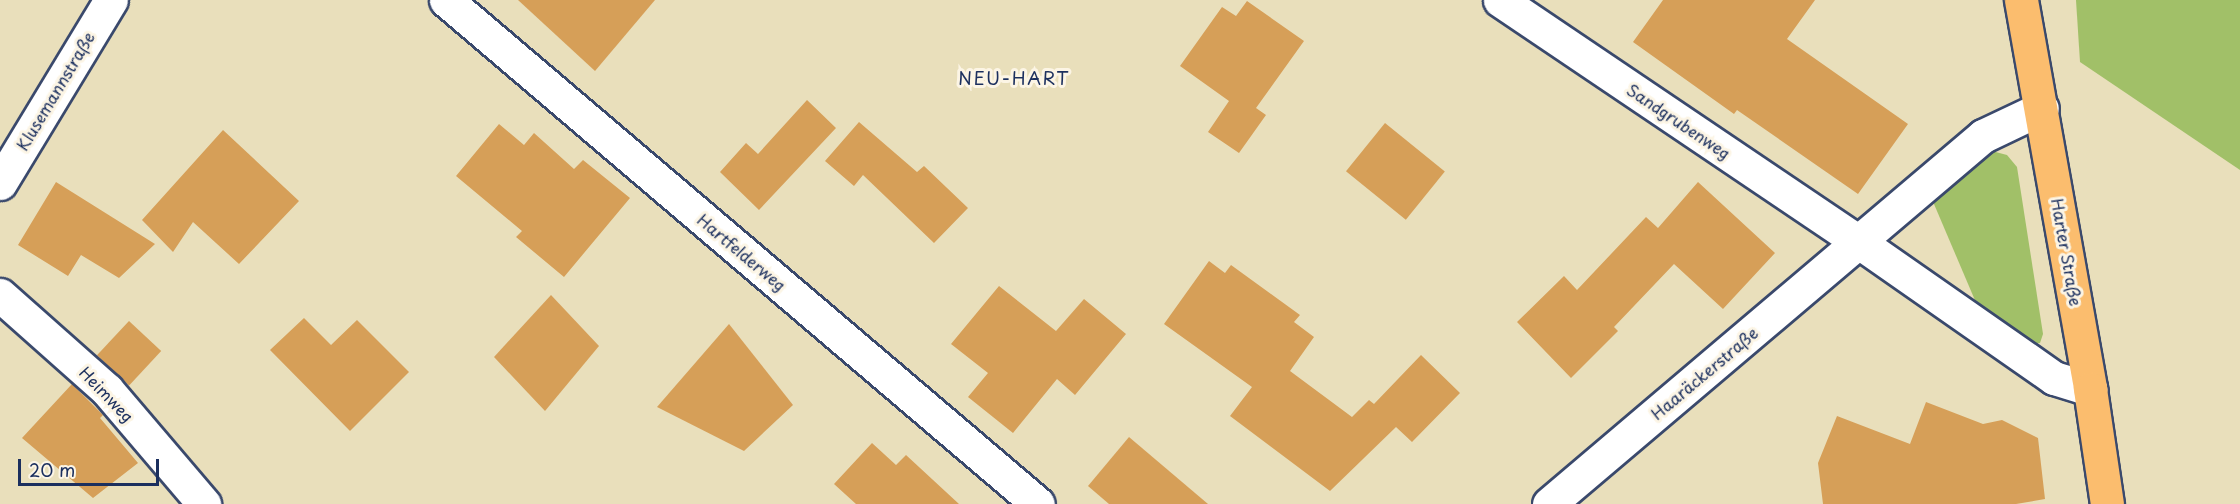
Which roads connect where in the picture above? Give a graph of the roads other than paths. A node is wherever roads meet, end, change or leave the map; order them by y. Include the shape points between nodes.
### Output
1 (111, 0) edge
2 (446, 0) edge
3 (1500, 0) edge
4 (2021, 0) edge
5 (2042, 108) junction
6 (0, 183) edge
7 (1859, 242) junction
8 (0, 295) edge
9 (2090, 389) junction
10 (204, 504) edge
11 (1038, 504) edge
12 (1549, 504) edge
13 (2107, 504) edge

1 - 6 street, Klusemannstraße
2 - 11 street, Hartfelderweg
3 - 7 street, Sandgrubenweg
4 - 5 main road, Harter Straße
5 - 7 street, Haaräckerstraße via 1983,136
5 - 9 main road, Harter Straße
7 - 9 street via 2054,378
7 - 12 street, Haaräckerstraße
8 - 10 street, Heimweg via 107,390
9 - 13 main road, Harter Straße

